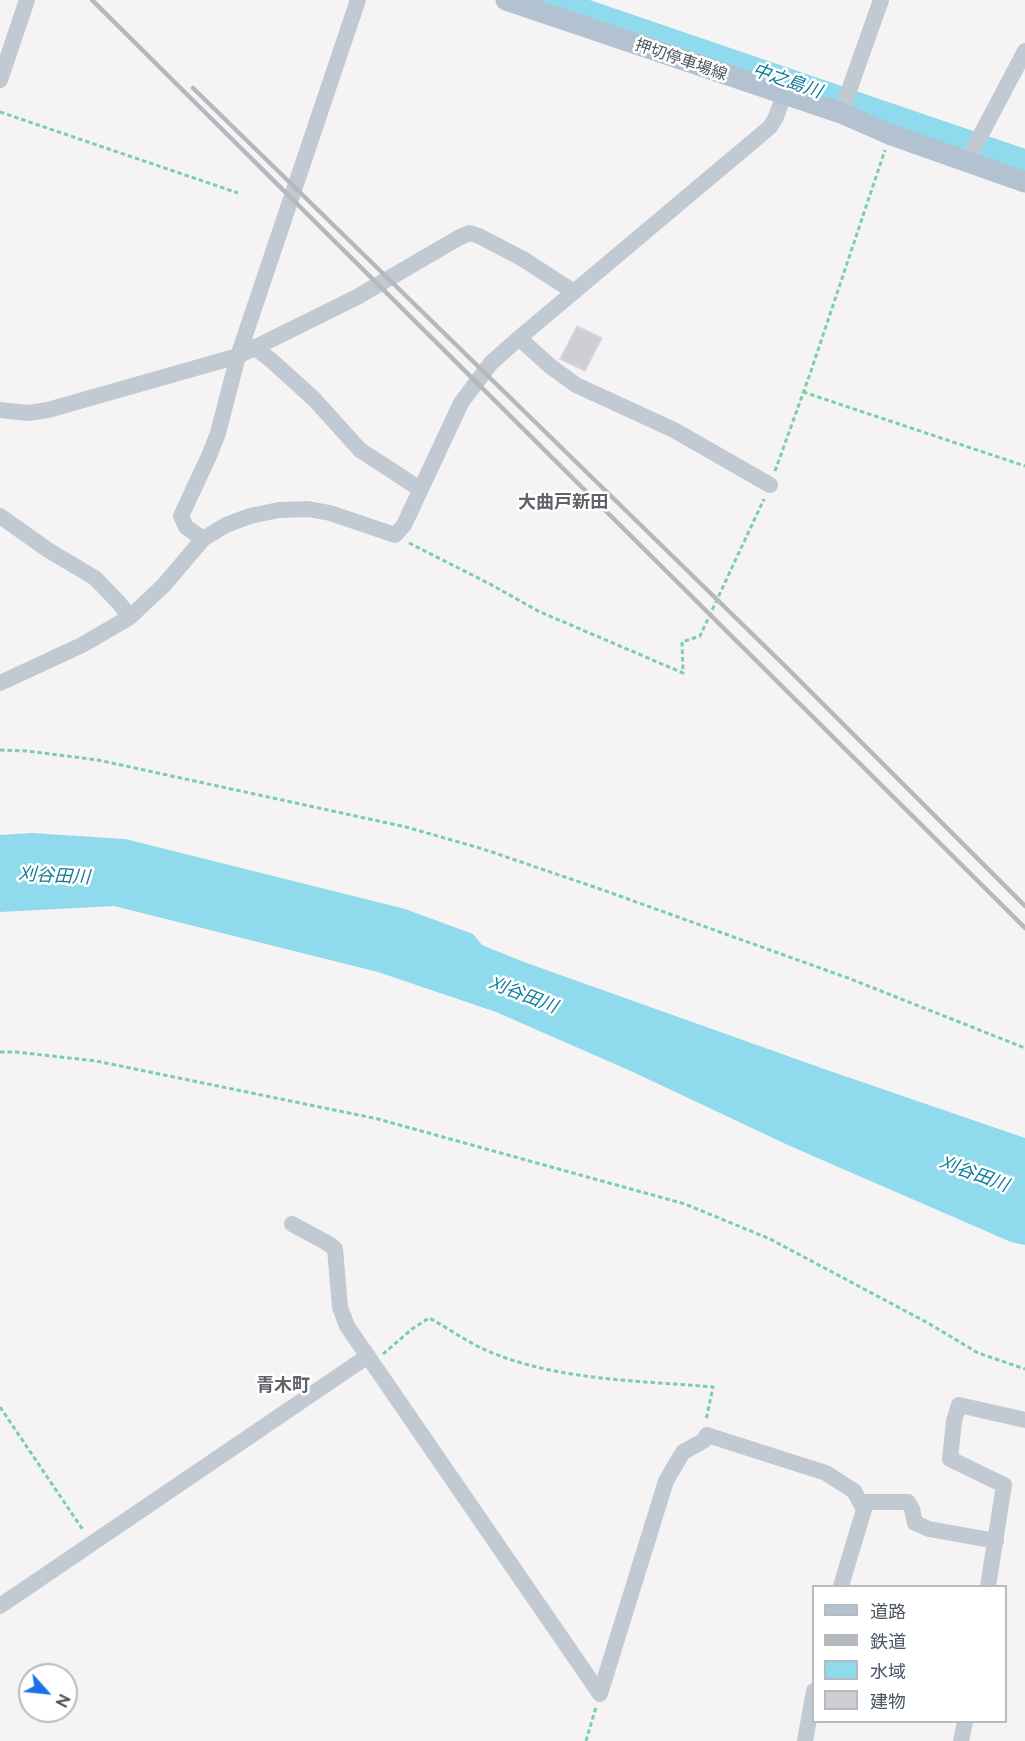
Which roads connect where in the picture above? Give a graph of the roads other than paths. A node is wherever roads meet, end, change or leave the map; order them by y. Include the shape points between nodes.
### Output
1 (27, 0) edge
2 (358, 0) edge
3 (506, 0) edge
4 (881, 0) edge
5 (1025, 51) edge
6 (0, 80) edge
7 (784, 95) junction
8 (841, 113) junction
9 (967, 161) junction
10 (1025, 182) edge
11 (574, 292) junction
12 (519, 338) junction
13 (254, 347) junction
14 (238, 356) junction
15 (0, 410) edge
16 (770, 485) road end
17 (420, 489) junction
18 (0, 516) edge
19 (202, 539) junction
20 (130, 617) junction
21 (0, 683) edge
22 (292, 1224) dead end
23 (368, 1356) junction
24 (1025, 1419) edge
25 (861, 1503) junction
26 (996, 1541) junction
27 (842, 1585) edge
28 (988, 1585) edge
29 (0, 1606) edge
30 (812, 1697) edge
31 (965, 1723) edge
32 (804, 1741) edge
33 (961, 1741) edge

1 - 6 street
2 - 14 street
3 - 7 main road, 押切停車場線
4 - 8 street
5 - 9 street
7 - 8 main road, 押切停車場線
7 - 11 street via 770,127
8 - 9 main road, 押切停車場線
9 - 10 main road, 押切停車場線
11 - 12 street
11 - 13 street via 523,259 470,233 357,297
12 - 16 street via 576,385 674,430
12 - 17 street via 491,363 461,403
13 - 14 street
13 - 17 street via 314,399 360,450
14 - 15 street via 48,410
14 - 19 street via 218,433 181,516 186,528
17 - 19 street via 404,525 395,535 308,509 250,516
18 - 20 street via 95,578
19 - 20 street via 164,585
20 - 21 street via 82,645
22 - 23 street via 334,1249 340,1307 347,1326
23 - 25 street via 600,1694 666,1481 683,1452 707,1435 826,1473 854,1491
23 - 29 street
24 - 26 street via 958,1405 954,1421 950,1459 1004,1485
25 - 26 street via 908,1502 915,1523
25 - 27 street via 865,1506
26 - 28 street
30 - 32 street
31 - 33 street

